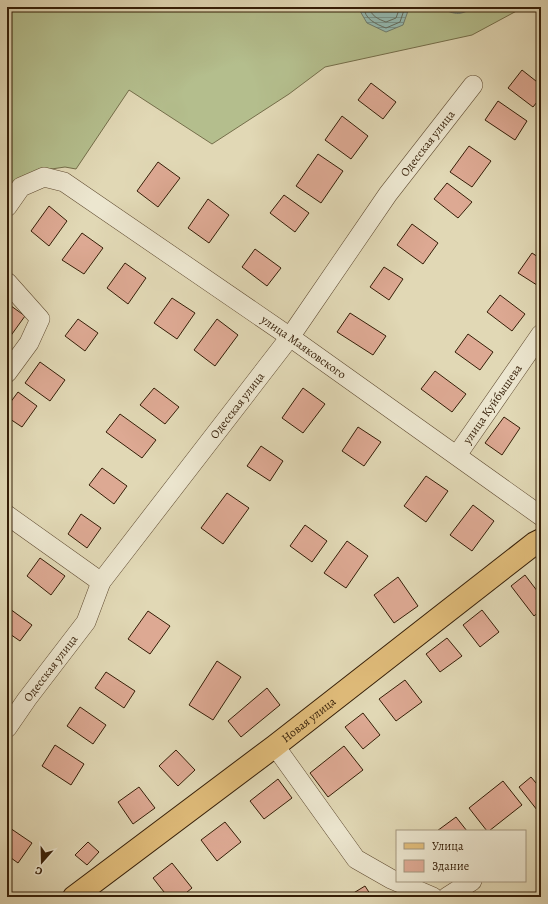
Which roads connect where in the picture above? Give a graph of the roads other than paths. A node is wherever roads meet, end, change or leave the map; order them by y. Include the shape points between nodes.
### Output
1 (473, 85) dead end
2 (7, 207) edge
3 (7, 282) edge
4 (541, 334) edge
5 (290, 337) junction
6 (7, 373) edge
7 (457, 455) junction
8 (7, 515) edge
9 (541, 516) edge
10 (541, 540) edge
11 (101, 582) junction
12 (7, 728) edge
13 (275, 746) junction
14 (396, 882) edge
15 (397, 882) edge
16 (470, 882) edge
17 (74, 897) edge
18 (433, 897) edge
19 (447, 897) edge

1 - 5 street, Одесская улица via 388,194
2 - 5 street, улица Маяковского via 21,187 44,177 64,182
3 - 6 street via 40,319 29,343
4 - 7 street, улица Куйбышева
5 - 7 street, улица Маяковского
5 - 11 street, Одесская улица
7 - 9 street, улица Маяковского
8 - 11 street
10 - 13 main road, Новая улица
11 - 12 street, Одесская улица via 86,622
13 - 14 street via 356,859
13 - 17 main road, Новая улица
15 - 18 street
16 - 19 street

